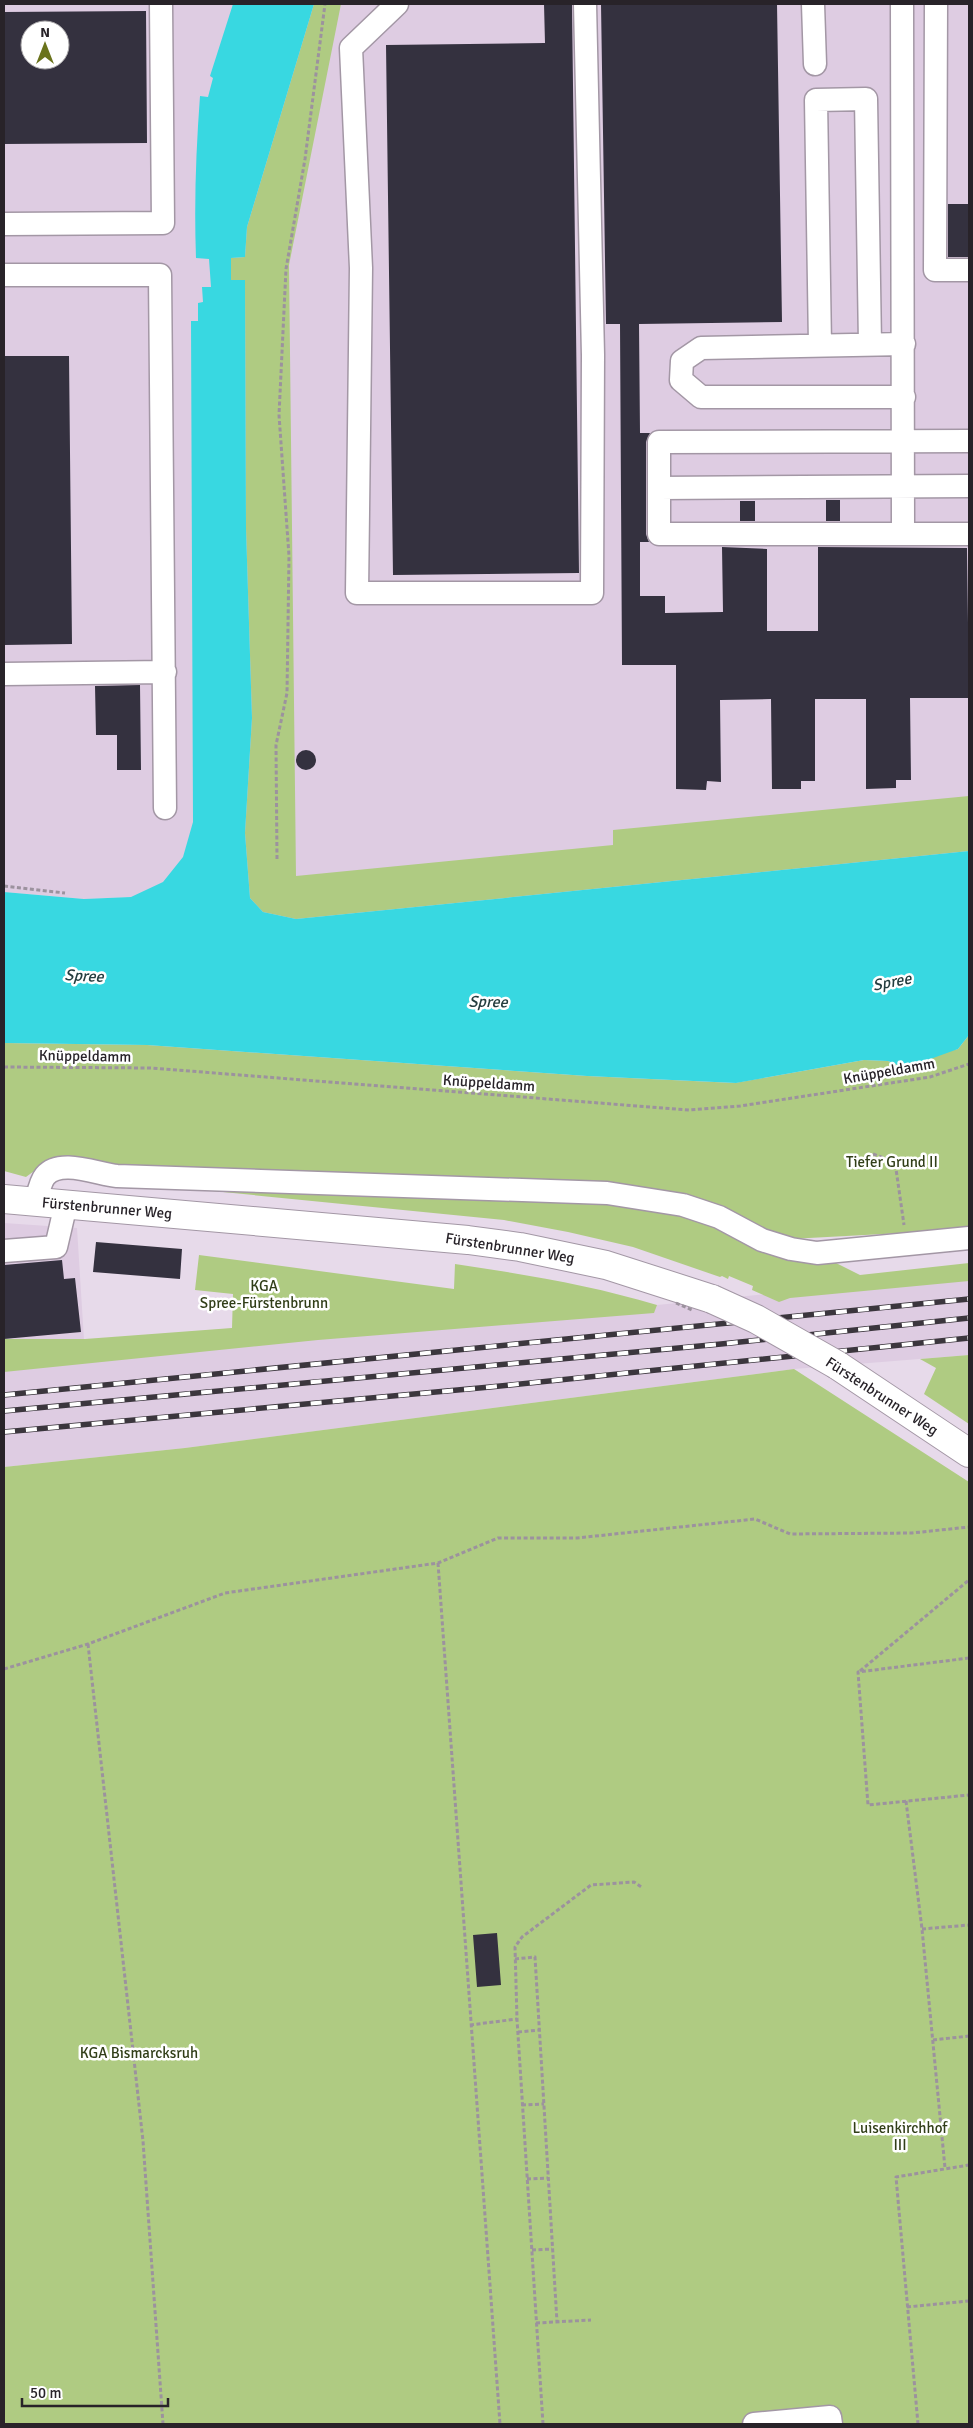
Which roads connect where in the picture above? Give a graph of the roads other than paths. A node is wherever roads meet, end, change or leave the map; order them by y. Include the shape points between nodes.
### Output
1 (161, 4) edge
2 (397, 4) edge
3 (585, 4) edge
4 (814, 4) edge
5 (902, 4) edge
6 (936, 4) edge
7 (815, 64) dead end
8 (4, 224) edge
9 (969, 270) edge
10 (4, 275) edge
11 (870, 344) junction
12 (904, 344) junction
13 (820, 345) junction
14 (904, 396) junction
15 (904, 441) junction
16 (969, 441) edge
17 (969, 486) edge
18 (904, 487) junction
19 (659, 488) junction
20 (903, 533) junction
21 (969, 534) edge
22 (165, 672) junction
23 (4, 674) edge
24 (165, 808) dead end
25 (4, 1199) edge
26 (36, 1202) junction
27 (66, 1204) junction
28 (969, 1238) edge
29 (4, 1251) edge
30 (969, 1453) edge
31 (754, 2424) edge
32 (831, 2424) edge

1 - 8 lane via 163,223
2 - 3 lane via 351,48 361,268 358,593 592,593 593,355
4 - 7 lane
5 - 12 lane
6 - 9 lane via 935,270
10 - 22 lane via 160,274
11 - 12 lane
11 - 13 lane
11 - 13 lane via 866,99 816,100
12 - 14 lane
13 - 14 lane via 700,348 682,361 681,380 701,396
14 - 15 lane
15 - 16 lane
15 - 18 lane
15 - 19 lane via 659,442
17 - 18 lane
18 - 19 lane
18 - 20 lane
19 - 20 lane via 659,534
20 - 21 lane
22 - 23 lane
22 - 24 lane
25 - 26 main road, Fürstenbrunner Weg
26 - 27 main road, Fürstenbrunner Weg
26 - 28 lane via 44,1177 51,1171 70,1167 117,1176 607,1193 683,1205 719,1217 762,1240 817,1253
27 - 29 lane via 56,1247
27 - 30 main road, Fürstenbrunner Weg, bridge via 384,1231 520,1247 606,1265 712,1299 756,1319 837,1365
31 - 32 lane via 830,2417

